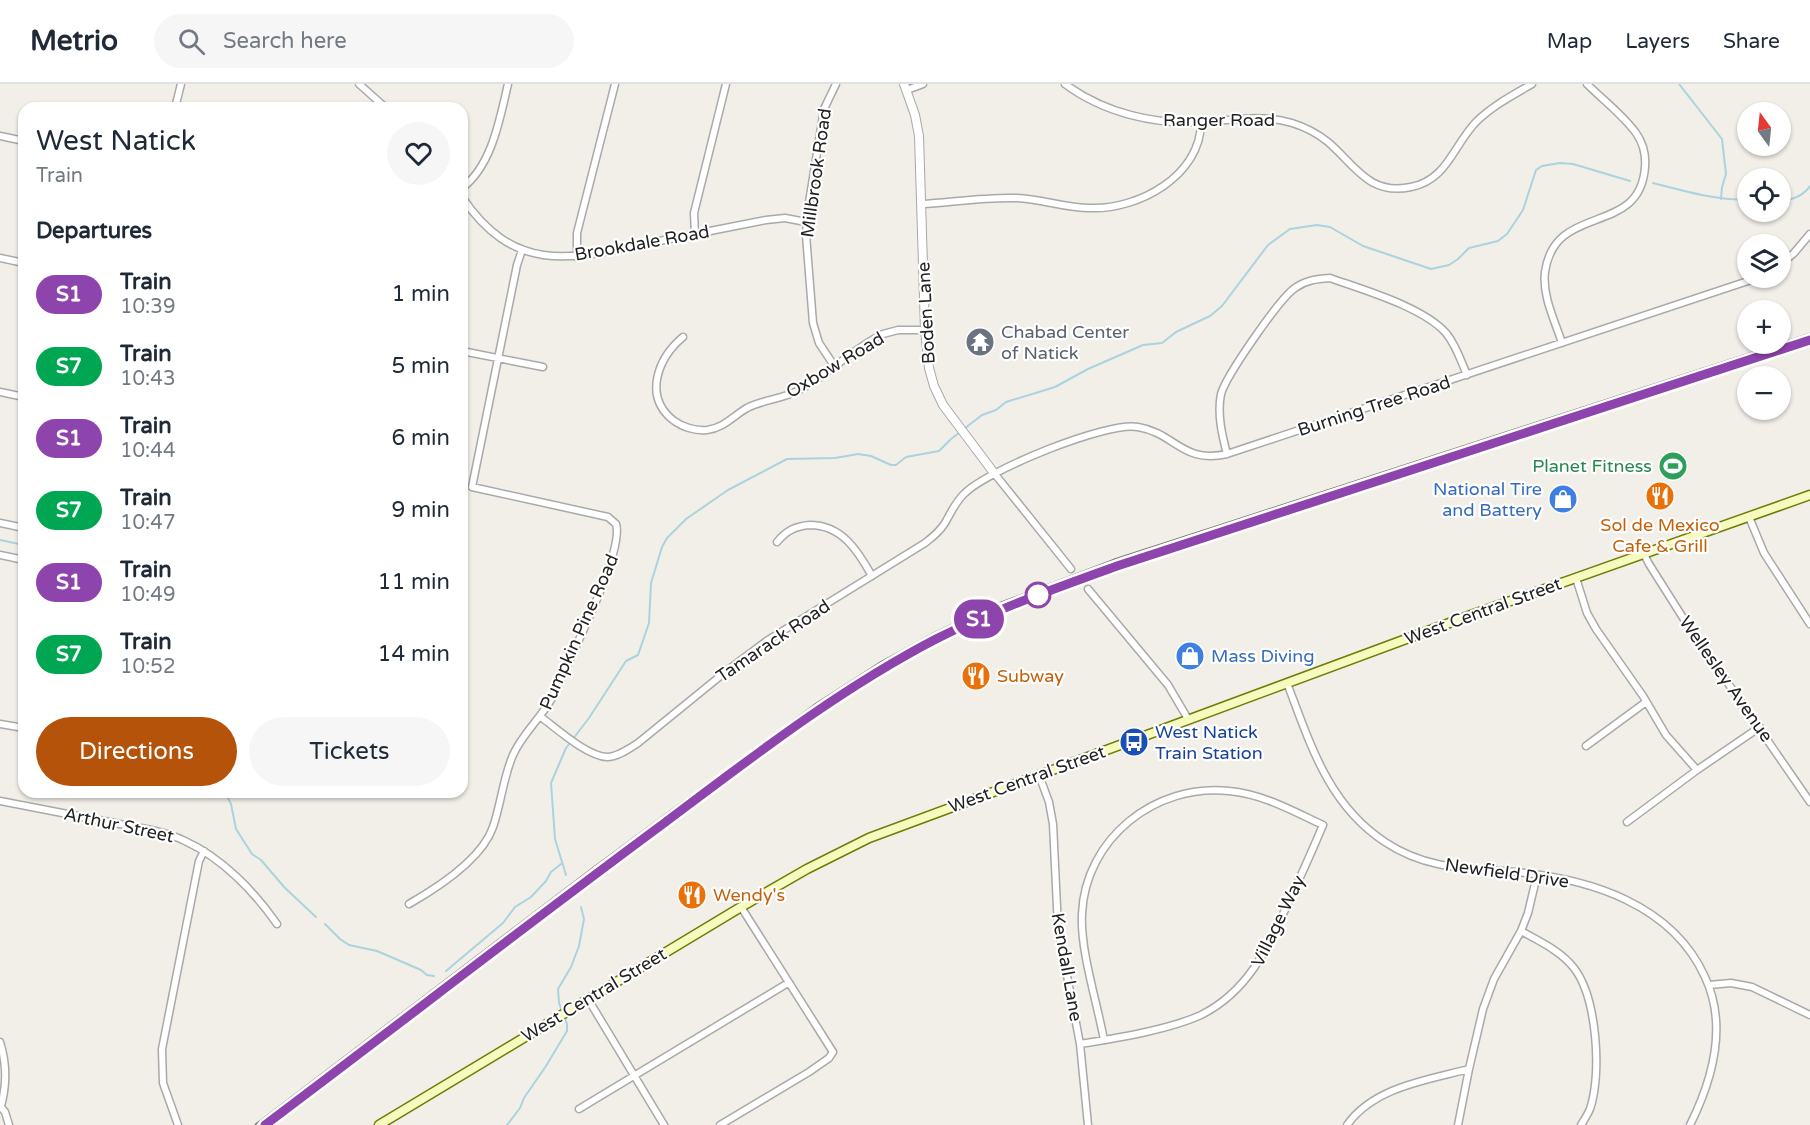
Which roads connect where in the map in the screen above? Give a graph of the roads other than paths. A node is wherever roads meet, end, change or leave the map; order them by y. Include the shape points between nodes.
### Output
1 (181, 84) edge
2 (359, 84) edge
3 (508, 84) edge
4 (615, 84) edge
5 (726, 84) edge
6 (836, 84) edge
7 (923, 84) edge
8 (1065, 84) edge
9 (1532, 84) edge
10 (1587, 84) edge
11 (905, 87) edge
12 (176, 102) edge
13 (379, 102) edge
14 (1201, 122) junction
15 (0, 136) edge
16 (18, 140) edge
17 (468, 182) edge
18 (922, 204) junction
19 (468, 205) edge
20 (806, 222) junction
21 (694, 234) junction
22 (1810, 234) edge
23 (522, 250) junction
24 (1791, 256) edge
25 (577, 257) junction
26 (0, 258) edge
27 (18, 262) edge
28 (1737, 285) edge
29 (925, 330) junction
30 (683, 337) dead end
31 (1562, 343) junction
32 (468, 352) edge
33 (498, 358) junction
34 (835, 367) junction
35 (543, 368) dead end
36 (1467, 375) junction
37 (0, 392) edge
38 (18, 396) edge
39 (1227, 454) junction
40 (994, 473) junction
41 (1810, 495) edge
42 (1749, 517) junction
43 (0, 523) edge
44 (18, 527) edge
45 (777, 542) dead end
46 (1644, 554) junction
47 (0, 555) edge
48 (18, 559) edge
49 (1071, 569) dead end
50 (872, 576) junction
51 (1576, 578) junction
52 (1088, 589) dead end
53 (1810, 624) edge
54 (1287, 683) junction
55 (1646, 702) junction
56 (541, 717) junction
57 (1188, 719) junction
58 (0, 724) edge
59 (18, 727) edge
60 (1760, 728) junction
61 (1586, 746) dead end
62 (1697, 770) junction
63 (1039, 775) junction
64 (0, 801) edge
65 (1810, 802) edge
66 (1627, 822) dead end
67 (204, 851) junction
68 (1537, 875) junction
69 (409, 904) dead end
70 (741, 907) junction
71 (278, 924) dead end
72 (1521, 931) junction
73 (788, 983) junction
74 (1709, 985) junction
75 (588, 999) junction
76 (1810, 1016) edge
77 (1104, 1040) junction
78 (0, 1042) edge
79 (1080, 1044) junction
80 (1469, 1069) junction
81 (634, 1076) junction
82 (0, 1106) edge
83 (579, 1109) dead end
84 (386, 1123) edge
85 (9, 1125) edge
86 (178, 1125) edge
87 (664, 1125) edge
88 (720, 1125) edge
89 (1088, 1125) edge
90 (1347, 1125) edge
91 (1458, 1125) edge
92 (1581, 1125) edge
93 (1690, 1125) edge

1 - 12 street
2 - 13 street
3 - 17 street via 489,149
4 - 25 street via 577,233
5 - 21 street via 694,213
6 - 20 street, Millbrook Road via 824,109
7 - 11 street
8 - 14 street, Ranger Road via 1100,104 1132,115 1165,122
9 - 14 street, Ranger Road via 1483,116 1437,175 1420,185 1398,189 1368,180 1327,142 1296,124 1255,117
10 - 31 street via 1637,134 1644,152 1645,171 1640,189 1629,204 1575,227 1550,255 1545,272 1546,292
11 - 18 street, Boden Lane via 917,126
14 - 18 street via 1200,139 1188,163 1164,185 1134,201 1102,208 1006,198
15 - 16 street
18 - 29 street, Boden Lane
19 - 23 street, Brookdale Road via 484,225
20 - 21 street, Brookdale Road via 775,219
20 - 34 street, Millbrook Road via 813,323 819,343
21 - 25 street, Brookdale Road
22 - 24 street
23 - 25 street, Brookdale Road via 545,256
23 - 33 street
26 - 27 street
28 - 31 street, Burning Tree Road
29 - 34 street, Oxbow Road via 883,334
29 - 40 street, Boden Lane via 931,377 938,396
30 - 34 street, Oxbow Road via 664,357 656,385 663,409 674,421 689,428 719,427 752,406 800,390
31 - 36 street, Burning Tree Road
32 - 33 street
33 - 35 street
33 - 56 street, Pumpkin Pine Road via 472,487 601,515 616,525 618,541
36 - 39 street, Burning Tree Road
36 - 39 street via 1453,342 1428,317 1330,278 1314,279 1293,289 1283,300 1224,386 1220,418
37 - 38 street
39 - 40 street, Burning Tree Road via 1195,455 1146,428 1126,426 1096,433
40 - 49 street, Boden Lane
40 - 50 street, Tamarack Road via 959,498 933,537
41 - 42 main road, West Central Street
42 - 46 main road, West Central Street
42 - 53 street via 1764,553
43 - 44 street
45 - 50 street via 799,526 827,527 851,543
46 - 51 main road, West Central Street
46 - 60 street, Wellesley Avenue via 1685,621
47 - 48 street
50 - 56 street, Tamarack Road via 756,648 630,748 607,757 580,746
51 - 54 main road, West Central Street
51 - 55 street via 1587,612
52 - 57 street via 1168,685
54 - 57 main road, West Central Street
54 - 68 street, Newfield Drive via 1328,782 1346,809 1371,833 1402,852 1434,864
55 - 61 street
55 - 62 street via 1666,735
56 - 69 street, Pumpkin Pine Road via 514,753 485,843 443,881
57 - 63 main road, West Central Street
58 - 59 street
60 - 62 street
60 - 65 street, Wellesley Avenue
62 - 66 street
63 - 70 main road, West Central Street via 869,838
63 - 79 street, Kendall Lane via 1053,824 1058,928
64 - 67 street, Arthur Street via 155,831
67 - 71 street, Arthur Street via 238,879
67 - 86 street via 162,1049 163,1083
68 - 72 street
68 - 74 street, Newfield Drive via 1608,892 1644,908 1688,947
70 - 73 street
70 - 75 main road, West Central Street
72 - 80 street via 1491,986
72 - 92 street via 1565,959 1583,981 1596,1038 1590,1109
73 - 81 street
73 - 88 street via 833,1052 809,1072
74 - 76 street via 1731,983 1752,987
74 - 93 street, Newfield Drive via 1717,1027 1715,1056 1708,1086
75 - 81 street
75 - 84 main road, West Central Street
77 - 77 street, Village Way via 1189,1019 1233,993 1266,952 1323,825 1259,797 1214,790 1164,800 1120,828 1094,865 1082,915
77 - 79 street, Village Way
78 - 82 street via 6,1069
79 - 89 street, Kendall Lane
80 - 90 street via 1395,1089 1374,1100
80 - 91 street
81 - 83 street
81 - 87 street
82 - 85 street

